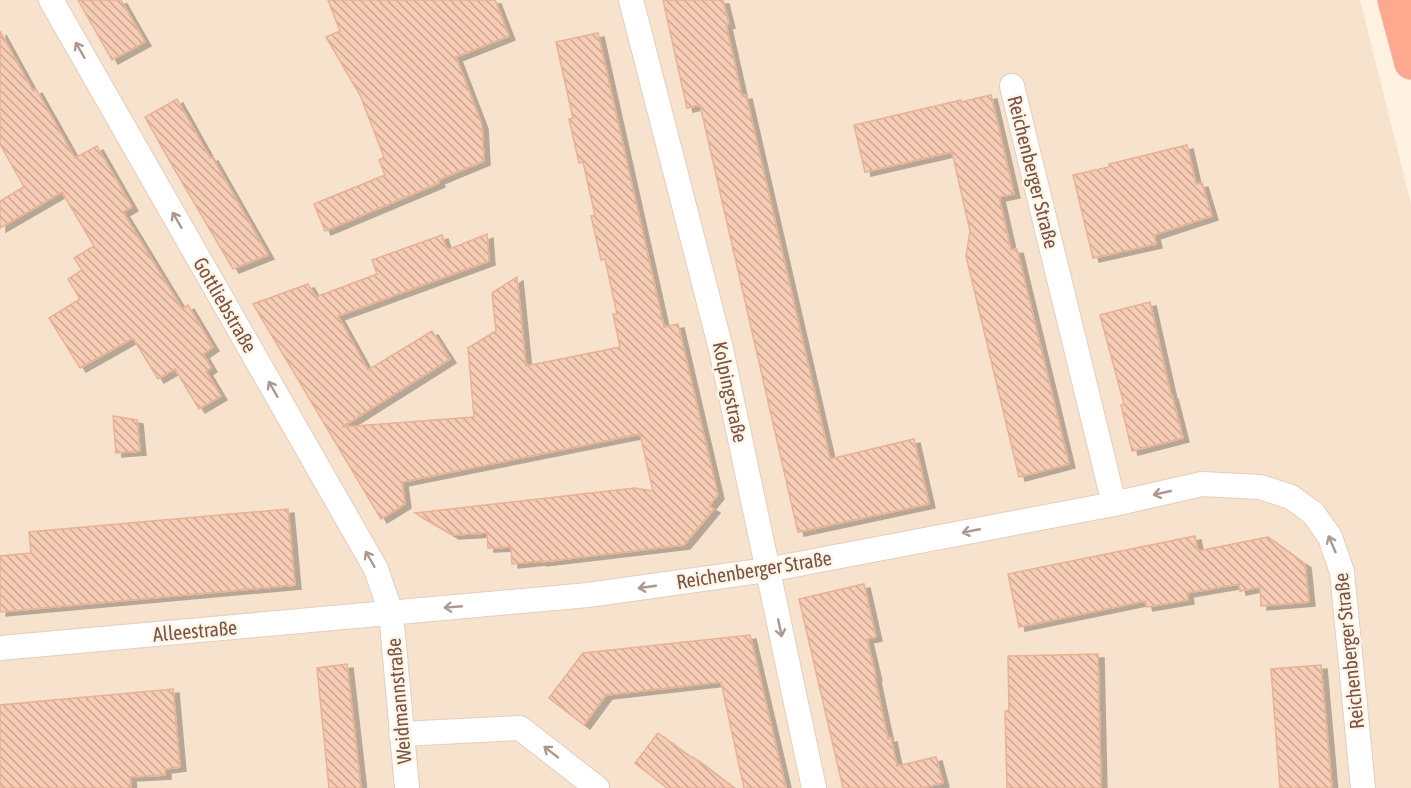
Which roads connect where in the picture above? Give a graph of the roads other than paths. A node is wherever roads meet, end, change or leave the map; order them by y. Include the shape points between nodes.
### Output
1 (51, 0) edge
2 (632, 0) edge
3 (1394, 0) edge
4 (1411, 63) edge
5 (1012, 86) dead end
6 (1114, 504) junction
7 (767, 570) junction
8 (391, 613) junction
9 (0, 648) edge
10 (401, 734) junction
11 (407, 788) edge
12 (597, 788) edge
13 (814, 788) edge
14 (1364, 788) edge

8 -> 1 street, Gottliebstraße via 376,569
2 - 7 street, Kolpingstraße via 721,348
3 - 4 highway
5 - 6 street, Reichenberger Straße
6 -> 7 street, Reichenberger Straße
14 -> 6 street, Reichenberger Straße via 1342,572 1330,537 1313,513 1291,497 1260,487 1202,484
7 -> 8 street, Reichenberger Straße via 588,595
7 -> 13 street, Kolpingstraße
8 - 9 street, Alleestraße
8 - 10 street, Weidmannstraße
10 - 11 street, Weidmannstraße
12 -> 10 street via 520,728

